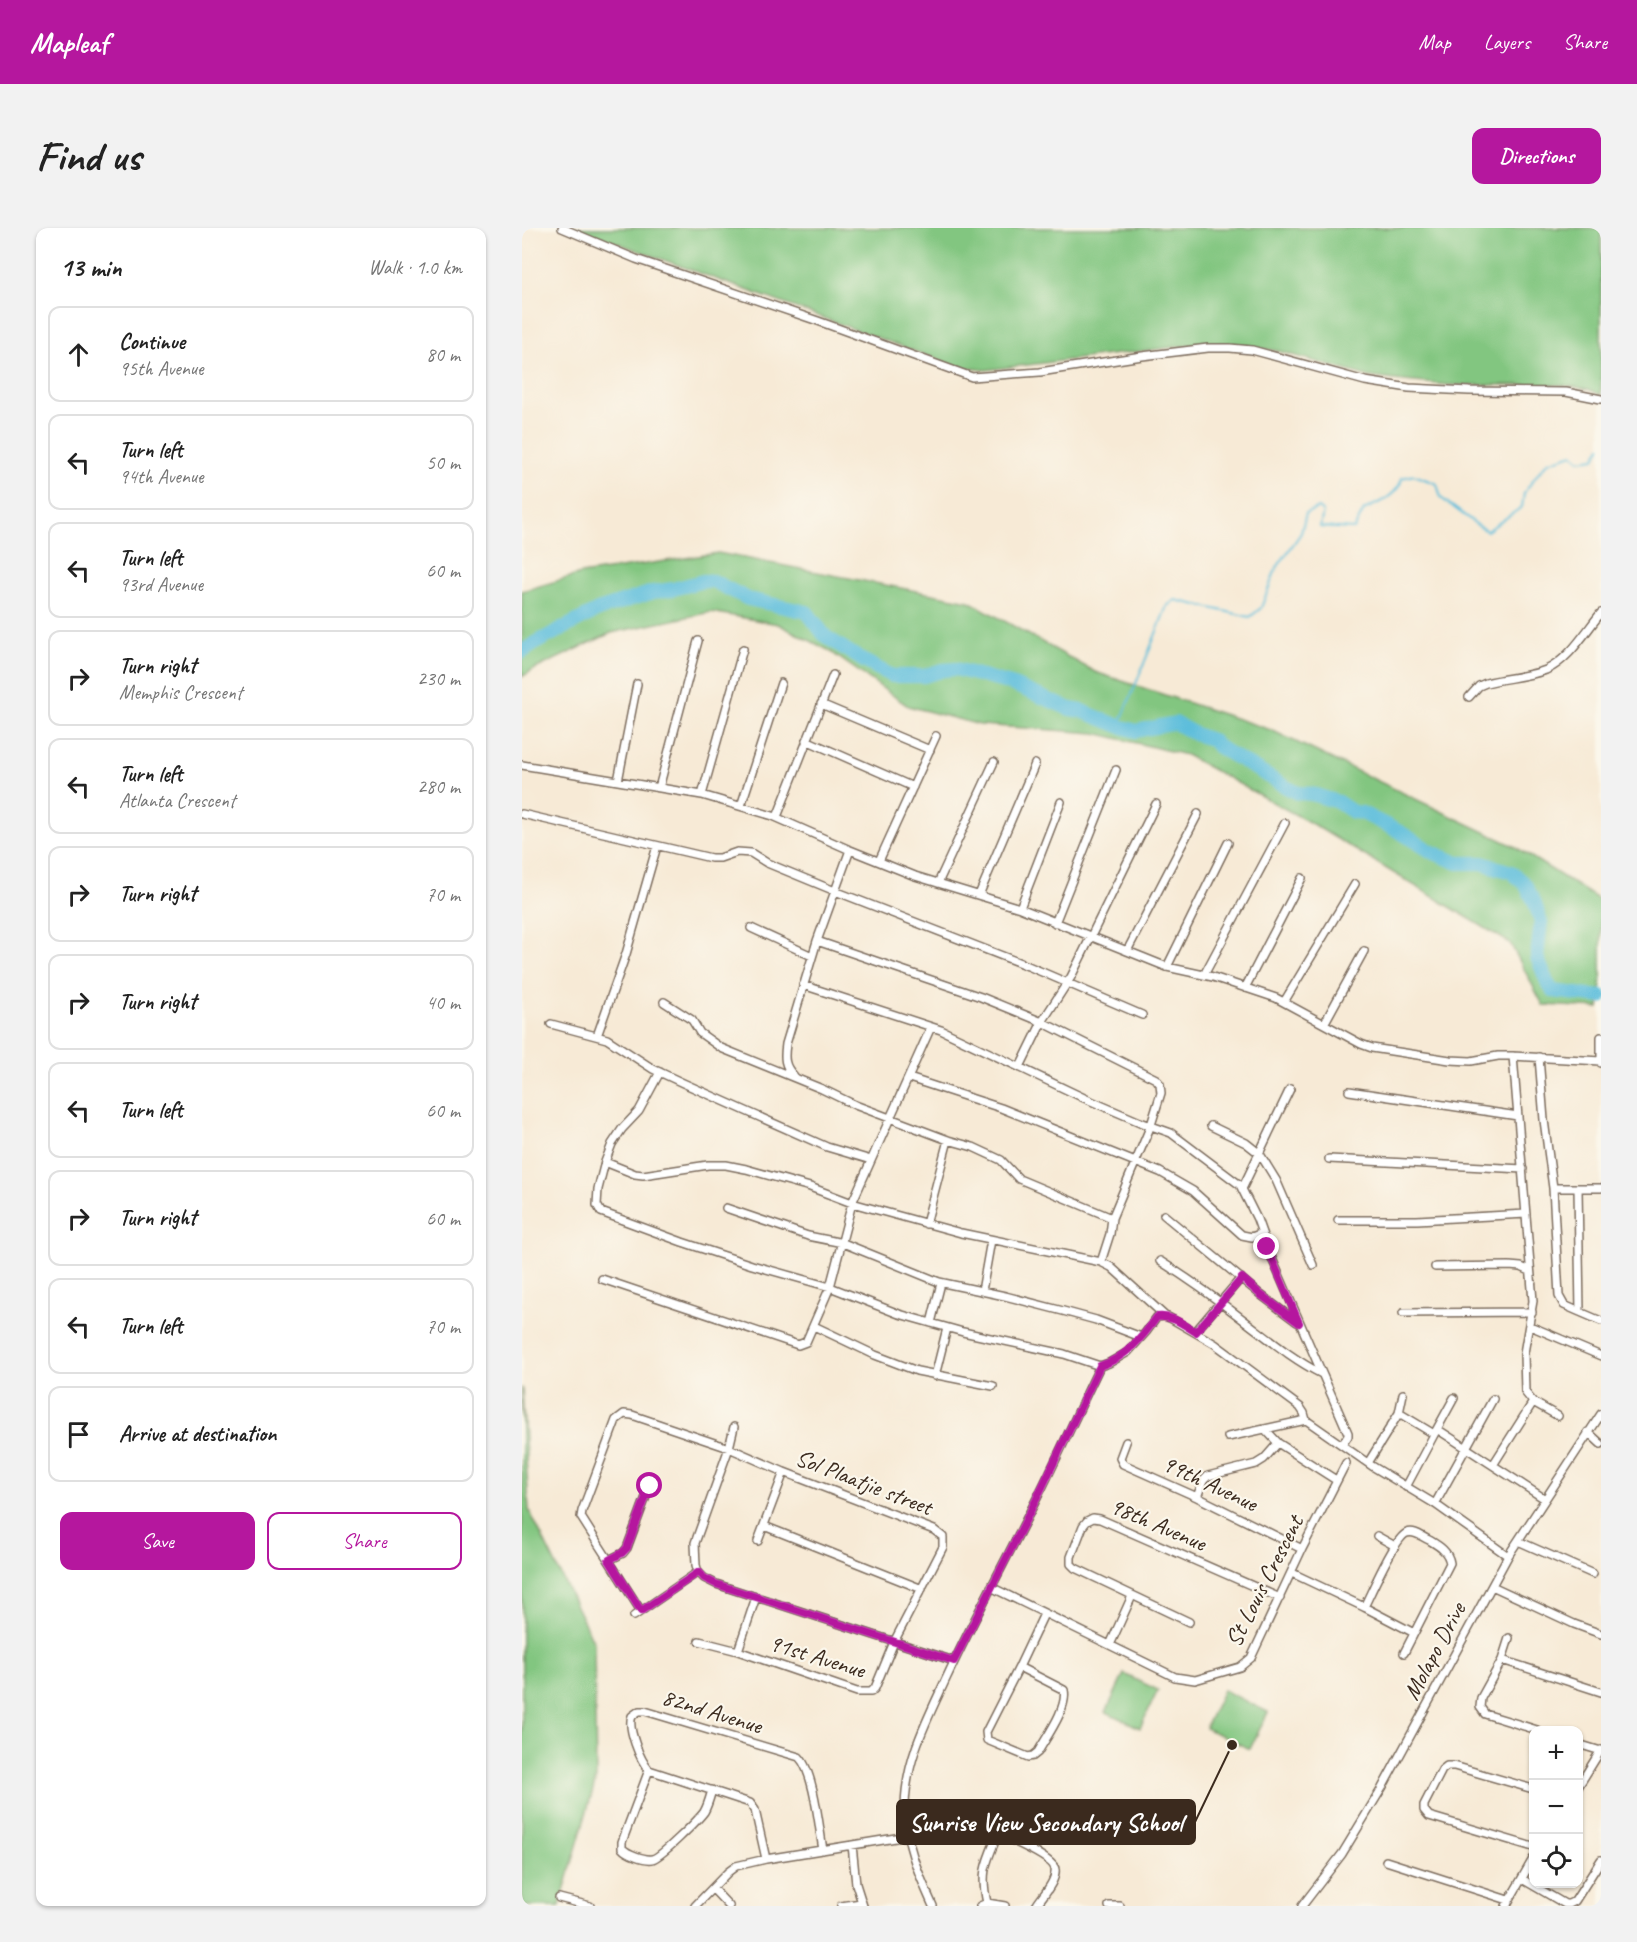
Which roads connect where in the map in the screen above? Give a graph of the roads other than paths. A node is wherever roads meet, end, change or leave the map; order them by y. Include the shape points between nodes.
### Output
1 (562, 228) edge
2 (1601, 399) edge
3 (1601, 613) edge
4 (698, 641) dead end
5 (743, 649) dead end
6 (833, 675) dead end
7 (781, 683) dead end
8 (637, 684) dead end
9 (1469, 697) dead end
10 (821, 704) junction
11 (936, 736) dead end
12 (807, 740) junction
13 (930, 750) junction
14 (994, 762) dead end
15 (1035, 764) dead end
16 (522, 765) edge
17 (1116, 770) dead end
18 (618, 781) junction
19 (913, 787) junction
20 (658, 788) junction
21 (702, 795) junction
22 (1061, 802) dead end
23 (1156, 804) dead end
24 (741, 806) junction
25 (522, 814) edge
26 (1198, 814) dead end
27 (777, 818) junction
28 (1285, 823) dead end
29 (1228, 843) dead end
30 (657, 846) junction
31 (850, 850) junction
32 (879, 861) junction
33 (1302, 878) dead end
34 (938, 883) junction
35 (1355, 884) dead end
36 (835, 891) junction
37 (979, 896) junction
38 (1020, 908) junction
39 (1055, 923) junction
40 (751, 928) dead end
41 (1089, 937) junction
42 (817, 941) junction
43 (1127, 951) junction
44 (1364, 951) dead end
45 (812, 956) junction
46 (1167, 967) junction
47 (1204, 975) junction
48 (1066, 983) junction
49 (803, 985) junction
50 (1245, 988) junction
51 (664, 1002) dead end
52 (1284, 1002) junction
53 (1142, 1015) dead end
54 (1042, 1022) junction
55 (551, 1024) dead end
56 (1324, 1024) junction
57 (931, 1027) junction
58 (597, 1036) junction
59 (1601, 1038) edge
60 (1513, 1056) junction
61 (1539, 1057) junction
62 (1601, 1062) edge
63 (1020, 1067) junction
64 (660, 1072) junction
65 (796, 1078) junction
66 (909, 1078) junction
67 (1290, 1089) dead end
68 (1349, 1091) dead end
69 (1518, 1116) junction
70 (889, 1119) junction
71 (1151, 1125) junction
72 (1211, 1126) dead end
73 (948, 1140) junction
74 (1260, 1154) junction
75 (1329, 1159) dead end
76 (871, 1161) junction
77 (605, 1162) junction
78 (1135, 1162) junction
79 (1522, 1169) junction
80 (1552, 1188) junction
81 (1578, 1188) junction
82 (1601, 1188) edge
83 (1242, 1189) junction
84 (852, 1203) junction
85 (726, 1208) dead end
86 (1526, 1214) junction
87 (1164, 1215) dead end
88 (1112, 1218) junction
89 (1338, 1220) dead end
90 (926, 1224) junction
91 (1262, 1233) junction
92 (991, 1240) junction
93 (843, 1243) junction
94 (1101, 1262) junction
95 (1160, 1262) dead end
96 (1313, 1264) dead end
97 (1436, 1267) dead end
98 (1530, 1271) junction
99 (1242, 1278) junction
100 (603, 1279) dead end
101 (941, 1282) junction
102 (830, 1287) junction
103 (982, 1291) junction
104 (1221, 1303) junction
105 (1532, 1312) junction
106 (1580, 1312) junction
107 (1403, 1313) dead end
108 (1165, 1316) junction
109 (1601, 1321) edge
110 (931, 1323) junction
111 (1299, 1323) junction
112 (814, 1326) junction
113 (1530, 1326) junction
114 (947, 1328) junction
115 (1196, 1332) junction
116 (1141, 1337) junction
117 (1601, 1356) edge
118 (1100, 1366) junction
119 (1322, 1374) junction
120 (934, 1376) junction
121 (993, 1386) dead end
122 (1403, 1394) dead end
123 (1454, 1398) dead end
124 (1493, 1399) dead end
125 (1533, 1402) junction
126 (1399, 1413) junction
127 (1601, 1414) edge
128 (1558, 1416) dead end
129 (1306, 1420) junction
130 (734, 1427) dead end
131 (1264, 1429) junction
132 (1436, 1431) junction
133 (1588, 1432) junction
134 (1228, 1437) dead end
135 (1126, 1442) dead end
136 (1278, 1443) junction
137 (1601, 1444) edge
138 (1342, 1445) junction
139 (729, 1448) junction
140 (1466, 1448) junction
141 (1346, 1463) dead end
142 (1368, 1463) junction
143 (1492, 1465) junction
144 (784, 1472) junction
145 (1336, 1480) junction
146 (650, 1486) dead end
147 (1406, 1487) junction
148 (1197, 1497) junction
149 (1545, 1499) junction
150 (1435, 1504) junction
151 (764, 1526) junction
152 (1377, 1536) dead end
153 (758, 1541) dead end
154 (1518, 1541) junction
155 (1395, 1545) junction
156 (1302, 1549) junction
157 (1508, 1557) junction
158 (609, 1560) junction
159 (699, 1572) junction
160 (1292, 1573) junction
161 (1593, 1574) dead end
162 (1492, 1586) junction
163 (991, 1587) junction
164 (922, 1589) junction
165 (1132, 1596) junction
166 (756, 1597) junction
167 (1280, 1598) junction
168 (1364, 1606) junction
169 (641, 1611) junction
170 (1044, 1614) junction
171 (634, 1616) dead end
172 (1189, 1622) dead end
173 (1600, 1632) edge
174 (1414, 1633) junction
175 (1509, 1638) dead end
176 (699, 1641) dead end
177 (894, 1642) junction
178 (1110, 1645) junction
179 (738, 1651) junction
180 (1404, 1653) dead end
181 (1502, 1660) junction
182 (954, 1661) junction
183 (1019, 1667) junction
184 (1601, 1692) edge
185 (1529, 1728) edge
186 (1583, 1745) edge
187 (1601, 1750) edge
188 (649, 1770) junction
189 (1582, 1780) edge
190 (1529, 1788) edge
191 (712, 1790) junction
192 (961, 1818) dead end
193 (998, 1834) junction
194 (908, 1836) junction
195 (852, 1845) junction
196 (1529, 1846) edge
197 (823, 1850) junction
198 (766, 1859) junction
199 (1601, 1860) edge
200 (1386, 1861) dead end
201 (1529, 1866) edge
202 (1522, 1879) junction
203 (713, 1889) junction
204 (559, 1898) dead end
205 (1507, 1903) edge
206 (862, 1904) edge
207 (984, 1905) edge
208 (590, 1906) edge
209 (695, 1906) edge
210 (729, 1906) edge
211 (841, 1906) edge
212 (933, 1906) edge
213 (1005, 1906) edge
214 (1036, 1906) edge
215 (1109, 1906) edge
216 (1120, 1906) edge
217 (1302, 1906) edge

1 - 2 street via 636,259 972,377 1230,348 1365,381 1469,391 1566,392
3 - 9 street via 1566,655 1548,669 1486,683
4 - 20 street
5 - 21 street
6 - 10 street
7 - 24 street
8 - 18 street
10 - 12 street
10 - 13 street
11 - 13 street
12 - 19 street
12 - 27 street
13 - 19 street
14 - 34 street
15 - 37 street
16 - 18 street
17 - 39 street
18 - 20 street
19 - 32 street
20 - 21 street
21 - 24 street
22 - 38 street
23 - 41 street
24 - 27 street
25 - 30 street
26 - 43 street
27 - 31 street
28 - 47 street
29 - 46 street
30 - 36 street via 711,858 751,853
30 - 58 street
31 - 32 street
31 - 36 street
32 - 34 street
33 - 50 street
34 - 37 street
35 - 52 street
36 - 42 street
36 - 48 street
37 - 38 street
38 - 39 street
39 - 41 street
40 - 45 street
41 - 43 street
41 - 48 street
42 - 45 street
42 - 54 street
43 - 46 street
44 - 56 street
45 - 49 street
46 - 47 street
47 - 50 street
48 - 53 street
48 - 54 street
49 - 57 street
49 - 65 street via 784,1057
50 - 52 street
51 - 65 street via 692,1020 700,1033 721,1048
52 - 56 street
54 - 63 street
54 - 71 street via 1156,1079 1161,1093
55 - 58 street
56 - 60 street via 1372,1048 1461,1061
57 - 63 street
57 - 66 street
58 - 64 street
59 - 62 street
60 - 61 street
60 - 69 street
61 - 62 street
61 - 80 street
63 - 71 street
64 - 76 street via 827,1147
64 - 77 street via 639,1112 612,1144
65 - 70 street
66 - 70 street
66 - 78 street via 1001,1108
67 - 74 street
68 - 69 street
69 - 79 street
70 - 73 street
70 - 76 street
71 - 78 street
71 - 83 street via 1171,1133
72 - 74 street
73 - 88 street via 1001,1160 1019,1179
73 - 90 street
74 - 83 street
74 - 96 street via 1276,1180
75 - 79 street
76 - 84 street
77 - 84 street via 642,1175 726,1165 810,1187
77 - 102 street via 597,1205 601,1212 752,1265
78 - 88 street
78 - 91 street via 1193,1191 1242,1235 1252,1238
79 - 86 street
80 - 81 street
80 - 106 street via 1559,1296 1564,1305
81 - 82 street
81 - 106 street
83 - 91 street
84 - 90 street
84 - 93 street
85 - 93 street via 808,1236
86 - 89 street
86 - 98 street
87 - 99 street
88 - 94 street
90 - 92 street
91 - 111 street
92 - 94 street
92 - 103 street
93 - 101 street
93 - 102 street
94 - 108 street
95 - 104 street
97 - 98 street via 1509,1266
98 - 105 street
99 - 104 street
99 - 111 street
100 - 112 street via 798,1345 806,1342
101 - 103 street
101 - 110 street
102 - 110 street
102 - 112 street
103 - 116 street via 1085,1317
104 - 115 street
104 - 119 street via 1299,1363
105 - 107 street
105 - 113 street
106 - 109 street
108 - 115 street
108 - 116 street via 1157,1317
110 - 114 street
111 - 119 street
112 - 120 street via 875,1355
113 - 117 street
113 - 125 street via 1524,1353 1525,1392
114 - 118 street
114 - 120 street
115 - 129 street via 1299,1407
116 - 118 street via 1128,1352
118 - 163 street
119 - 138 street via 1348,1433
120 - 121 street
122 - 126 street
123 - 132 street
124 - 140 street
125 - 128 street
125 - 143 street
126 - 132 street
126 - 142 street
127 - 133 street, Molapo Drive
129 - 131 street
129 - 138 street
130 - 139 street
131 - 134 street
131 - 136 street
132 - 140 street
132 - 147 street
133 - 137 street
133 - 149 street, Molapo Drive
135 - 148 street, 99th Avenue via 1120,1458 1123,1464
136 - 145 street
136 - 148 street via 1256,1464 1208,1476
138 - 142 street
139 - 144 street, Sol Plaatjie street
139 - 158 street, Sol Plaatjie street via 632,1415 619,1416 582,1511 584,1523
139 - 159 street via 695,1543
140 - 143 street
140 - 150 street
141 - 145 street, St Louis Crescent
142 - 147 street
143 - 149 street
144 - 151 street
144 - 164 street, Sol Plaatjie street via 940,1533 943,1547
145 - 156 street, St Louis Crescent
146 - 158 street via 627,1548
147 - 150 street
148 - 156 street, 99th Avenue
149 - 154 street, Molapo Drive
150 - 157 street
151 - 153 street
151 - 164 street
152 - 155 street
154 - 157 street, Molapo Drive
154 - 161 street
155 - 168 street
155 - 174 street via 1404,1534 1416,1533 1449,1557 1445,1575
156 - 160 street, St Louis Crescent
157 - 162 street, Molapo Drive
158 - 169 street
159 - 166 street via 716,1584
159 - 169 street
160 - 167 street, St Louis Crescent
160 - 168 street
162 - 173 street
162 - 217 street, Molapo Drive via 1382,1788 1342,1854
163 - 170 street, St Louis Crescent
163 - 182 street
164 - 177 street, Sol Plaatjie street
165 - 167 street, 98th Avenue via 1071,1564 1087,1521 1100,1519
165 - 172 street, 98th Avenue
165 - 178 street
166 - 177 street
166 - 179 street
167 - 178 street, St Louis Crescent via 1251,1658 1240,1667 1195,1680 1175,1677
168 - 174 street
169 - 171 street
170 - 178 street, St Louis Crescent
170 - 183 street
174 - 180 street
175 - 181 street
176 - 179 street, 91st Avenue
177 - 179 street, 91st Avenue via 875,1688 868,1693
177 - 182 street
181 - 184 street
181 - 185 street via 1481,1698 1482,1711
182 - 194 street via 911,1761 904,1805
183 - 183 street via 986,1736 987,1740 1028,1757 1038,1752 1064,1706 1065,1697 1064,1690
186 - 187 street
187 - 189 street
188 - 191 street
188 - 191 street via 622,1842 625,1851 647,1859 659,1857 697,1819
188 - 197 street, 82nd Avenue via 630,1727 632,1716 639,1711 799,1756 809,1777
190 - 196 street via 1447,1766 1424,1810 1429,1816
191 - 198 street via 750,1803
192 - 193 street
193 - 207 street via 983,1870
193 - 214 street via 1053,1864 1054,1877
194 - 195 street
194 - 212 street via 917,1871
195 - 197 street
195 - 206 street
197 - 198 street
198 - 203 street via 736,1866
199 - 202 street via 1575,1901 1569,1904
200 - 205 street
201 - 202 street
202 - 205 street
203 - 209 street
203 - 210 street
204 - 208 street
206 - 211 street
207 - 213 street
215 - 216 street

